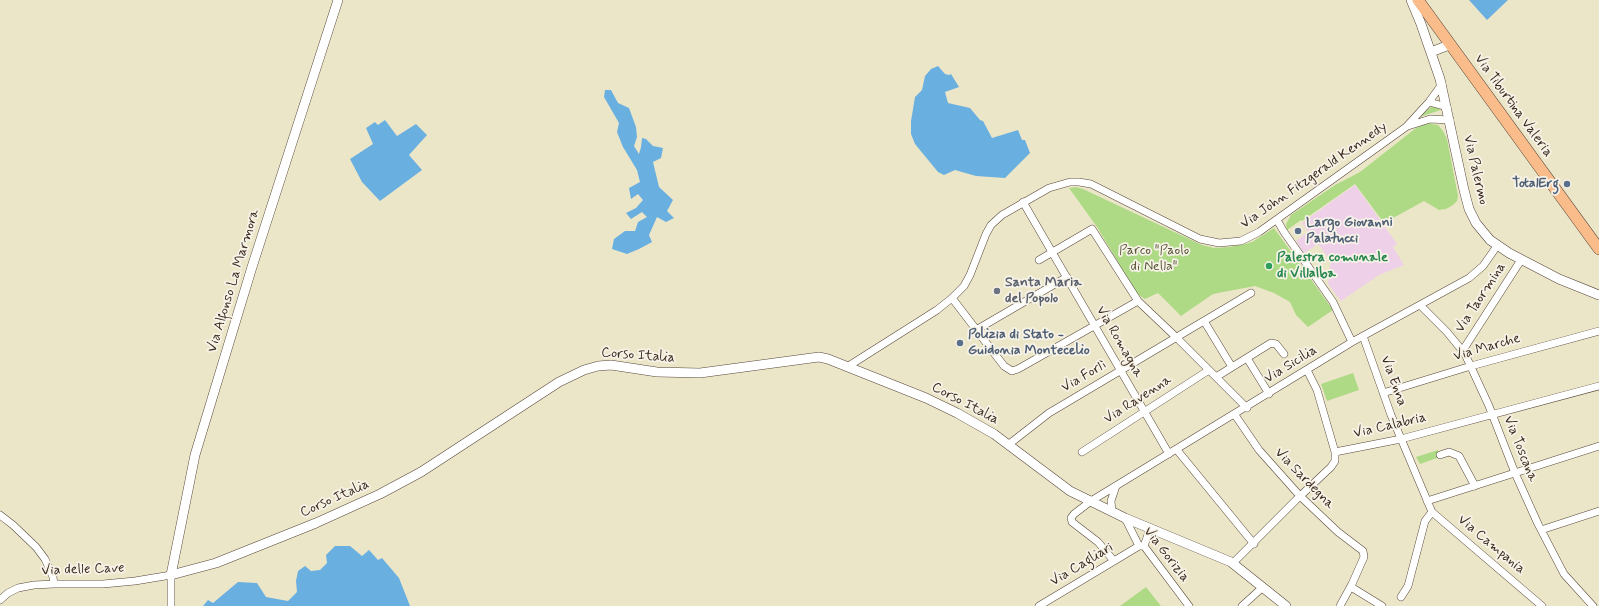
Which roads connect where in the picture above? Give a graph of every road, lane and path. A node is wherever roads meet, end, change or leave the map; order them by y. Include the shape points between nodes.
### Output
1 (338, 0) edge
2 (1411, 0) edge
3 (1418, 0) edge
4 (1449, 45) junction
5 (1431, 52) junction
6 (1442, 84) junction
7 (1429, 102) junction
8 (1447, 106) junction
9 (1450, 120) junction
10 (1406, 127) junction
11 (1023, 202) junction
12 (1277, 220) junction
13 (1497, 246) junction
14 (1599, 249) edge
15 (1053, 252) junction
16 (1039, 260) dead end
17 (1521, 260) junction
18 (1067, 277) junction
19 (1251, 293) dead end
20 (1599, 295) edge
21 (952, 298) junction
22 (1138, 301) junction
23 (1420, 305) junction
24 (1204, 322) junction
25 (1095, 326) junction
26 (976, 330) junction
27 (1599, 331) edge
28 (1363, 336) junction
29 (1177, 338) junction
30 (1352, 342) junction
31 (1463, 350) junction
32 (1284, 354) dead end
33 (1247, 358) junction
34 (1471, 366) junction
35 (847, 367) junction
36 (1232, 367) junction
37 (1209, 370) junction
38 (1307, 370) junction
39 (1120, 371) junction
40 (1216, 377) junction
41 (1599, 386) edge
42 (1383, 393) junction
43 (1269, 394) junction
44 (1247, 408) junction
45 (1144, 412) junction
46 (1235, 414) junction
47 (1492, 414) junction
48 (1401, 439) junction
49 (1008, 445) junction
50 (1599, 446) edge
51 (1177, 450) junction
52 (1082, 452) dead end
53 (1334, 452) junction
54 (1169, 454) junction
55 (1440, 455) dead end
56 (1515, 473) junction
57 (1116, 486) junction
58 (1475, 486) junction
59 (1300, 496) junction
60 (1091, 501) junction
61 (1427, 501) junction
62 (1599, 511) edge
63 (1112, 512) junction
64 (1432, 512) junction
65 (0, 515) edge
66 (1125, 518) junction
67 (1150, 529) junction
68 (1541, 530) junction
69 (1254, 544) junction
70 (1142, 546) junction
71 (1114, 561) junction
72 (1233, 563) junction
73 (171, 575) junction
74 (54, 584) junction
75 (1263, 587) junction
76 (1351, 587) junction
77 (1402, 597) dead end
78 (0, 600) edge
79 (171, 606) edge
80 (1039, 606) edge
81 (1189, 606) edge
82 (1242, 606) edge
83 (1286, 606) edge
84 (1340, 606) edge
85 (1382, 606) edge
86 (1542, 606) edge
87 (1593, 606) edge

1 - 73 street, Via Alfonso La Marmora via 252,267 198,448
2 - 5 street, Via Palermo
3 - 4 main road, Via Tiburtina Valeria
4 - 5 street
4 - 14 main road, Via Tiburtina Valeria
5 - 6 street, Via Palermo
6 - 7 street, Via John Fitzgerald Kennedy
6 - 8 street, Via Palermo
7 - 8 street
7 - 10 street, Via John Fitzgerald Kennedy
8 - 9 street, Via Palermo
9 - 10 street, Via John Fitzgerald Kennedy via 1430,119
9 - 13 street, Via Palermo via 1471,212 1480,228
10 - 12 street, Via John Fitzgerald Kennedy
11 - 12 street, Via John Fitzgerald Kennedy via 1060,184 1082,182 1099,188 1196,238 1220,243 1244,240
11 - 15 street, Via Romagna
11 - 21 street, Via John Fitzgerald Kennedy via 991,225 970,275 964,286
12 - 30 street via 1333,302
13 - 17 street, Via Palermo
13 - 23 street, Via Sicilia via 1476,273
15 - 16 street
15 - 18 street, Via Romagna
15 - 22 street via 1092,229
17 - 20 street, Via Palermo
17 - 31 street, Via Taormina
18 - 25 street, Via Romagna
18 - 26 street
19 - 24 street, Via Forlì
21 - 26 street
21 - 35 street, Via John Fitzgerald Kennedy
22 - 25 street
22 - 29 street
23 - 28 street, Via Sicilia
23 - 31 street, Via Toscana
24 - 29 street, Via Forlì
24 - 36 street
25 - 26 street via 1012,371 1005,368
25 - 39 street, Via Romagna
27 - 34 street, Via Marche
28 - 30 street, Via Sicilia
28 - 42 street, Via Enna
29 - 37 street
29 - 39 street, Via Forlì
30 - 38 street, Via Sicilia
31 - 34 street, Via Toscana
32 - 33 street via 1273,342
33 - 36 street
33 - 43 street
34 - 42 street, Via Marche
34 - 47 street, Via Toscana
35 - 49 street, Corso Italia via 945,406
35 - 73 street, Corso Italia via 816,356 700,373 670,373 611,365 588,368 559,382 428,468 380,494 216,563
36 - 40 street
37 - 40 street
37 - 45 street, Via Ravenna
38 - 43 street, Via Sicilia
38 - 53 street via 1319,395
39 - 45 street, Via Romagna
39 - 49 street, Via Forlì via 1049,413
40 - 44 street
41 - 47 street, Via Calabria
42 - 48 street, Via Enna
43 - 44 street, Via Sicilia
44 - 46 street, Via Sicilia
45 - 52 street, Via Ravenna
45 - 54 street, Via Romagna
46 - 51 street, Via Sicilia
46 - 59 street, Via Sardegna via 1259,450
47 - 48 street, Via Calabria
47 - 56 street, Via Toscana
48 - 53 street, Via Calabria
48 - 61 street, Via Enna
49 - 60 street, Corso Italia via 1059,484
50 - 56 street
51 - 54 street, Via Sicilia
51 - 69 street
53 - 59 street via 1332,466
54 - 57 street, Via Sicilia
55 - 58 street via 1449,452 1459,456
56 - 58 street
56 - 68 street, Via Toscana
57 - 60 street, Via Sicilia
57 - 63 street via 1111,501
58 - 61 street
59 - 69 street
59 - 76 street, Via Sardegna via 1338,532 1364,552
60 - 63 street, Corso Italia
60 - 71 street, Via Sicilia via 1072,516 1071,521 1098,542
61 - 64 street, Via Campania
62 - 68 street
63 - 66 street, Corso Italia
64 - 77 street via 1425,521 1408,586
64 - 86 street, Via Campania
65 - 74 street via 36,547 45,559
66 - 67 street, Corso Italia
66 - 70 street, Via Gorizia
67 - 70 street
67 - 72 street, Corso Italia
68 - 87 street, Via Toscana via 1564,574
69 - 72 street
70 - 71 street, Via Cagliari
70 - 81 street, Via Gorizia
71 - 80 street, Via Cagliari
72 - 75 street, Corso Italia
73 - 74 street, Via delle Cave via 103,584
73 - 79 street
74 - 78 street, Via delle Cave via 18,588 8,592
75 - 82 street
75 - 83 street, Corso Italia
76 - 84 street
76 - 85 street

